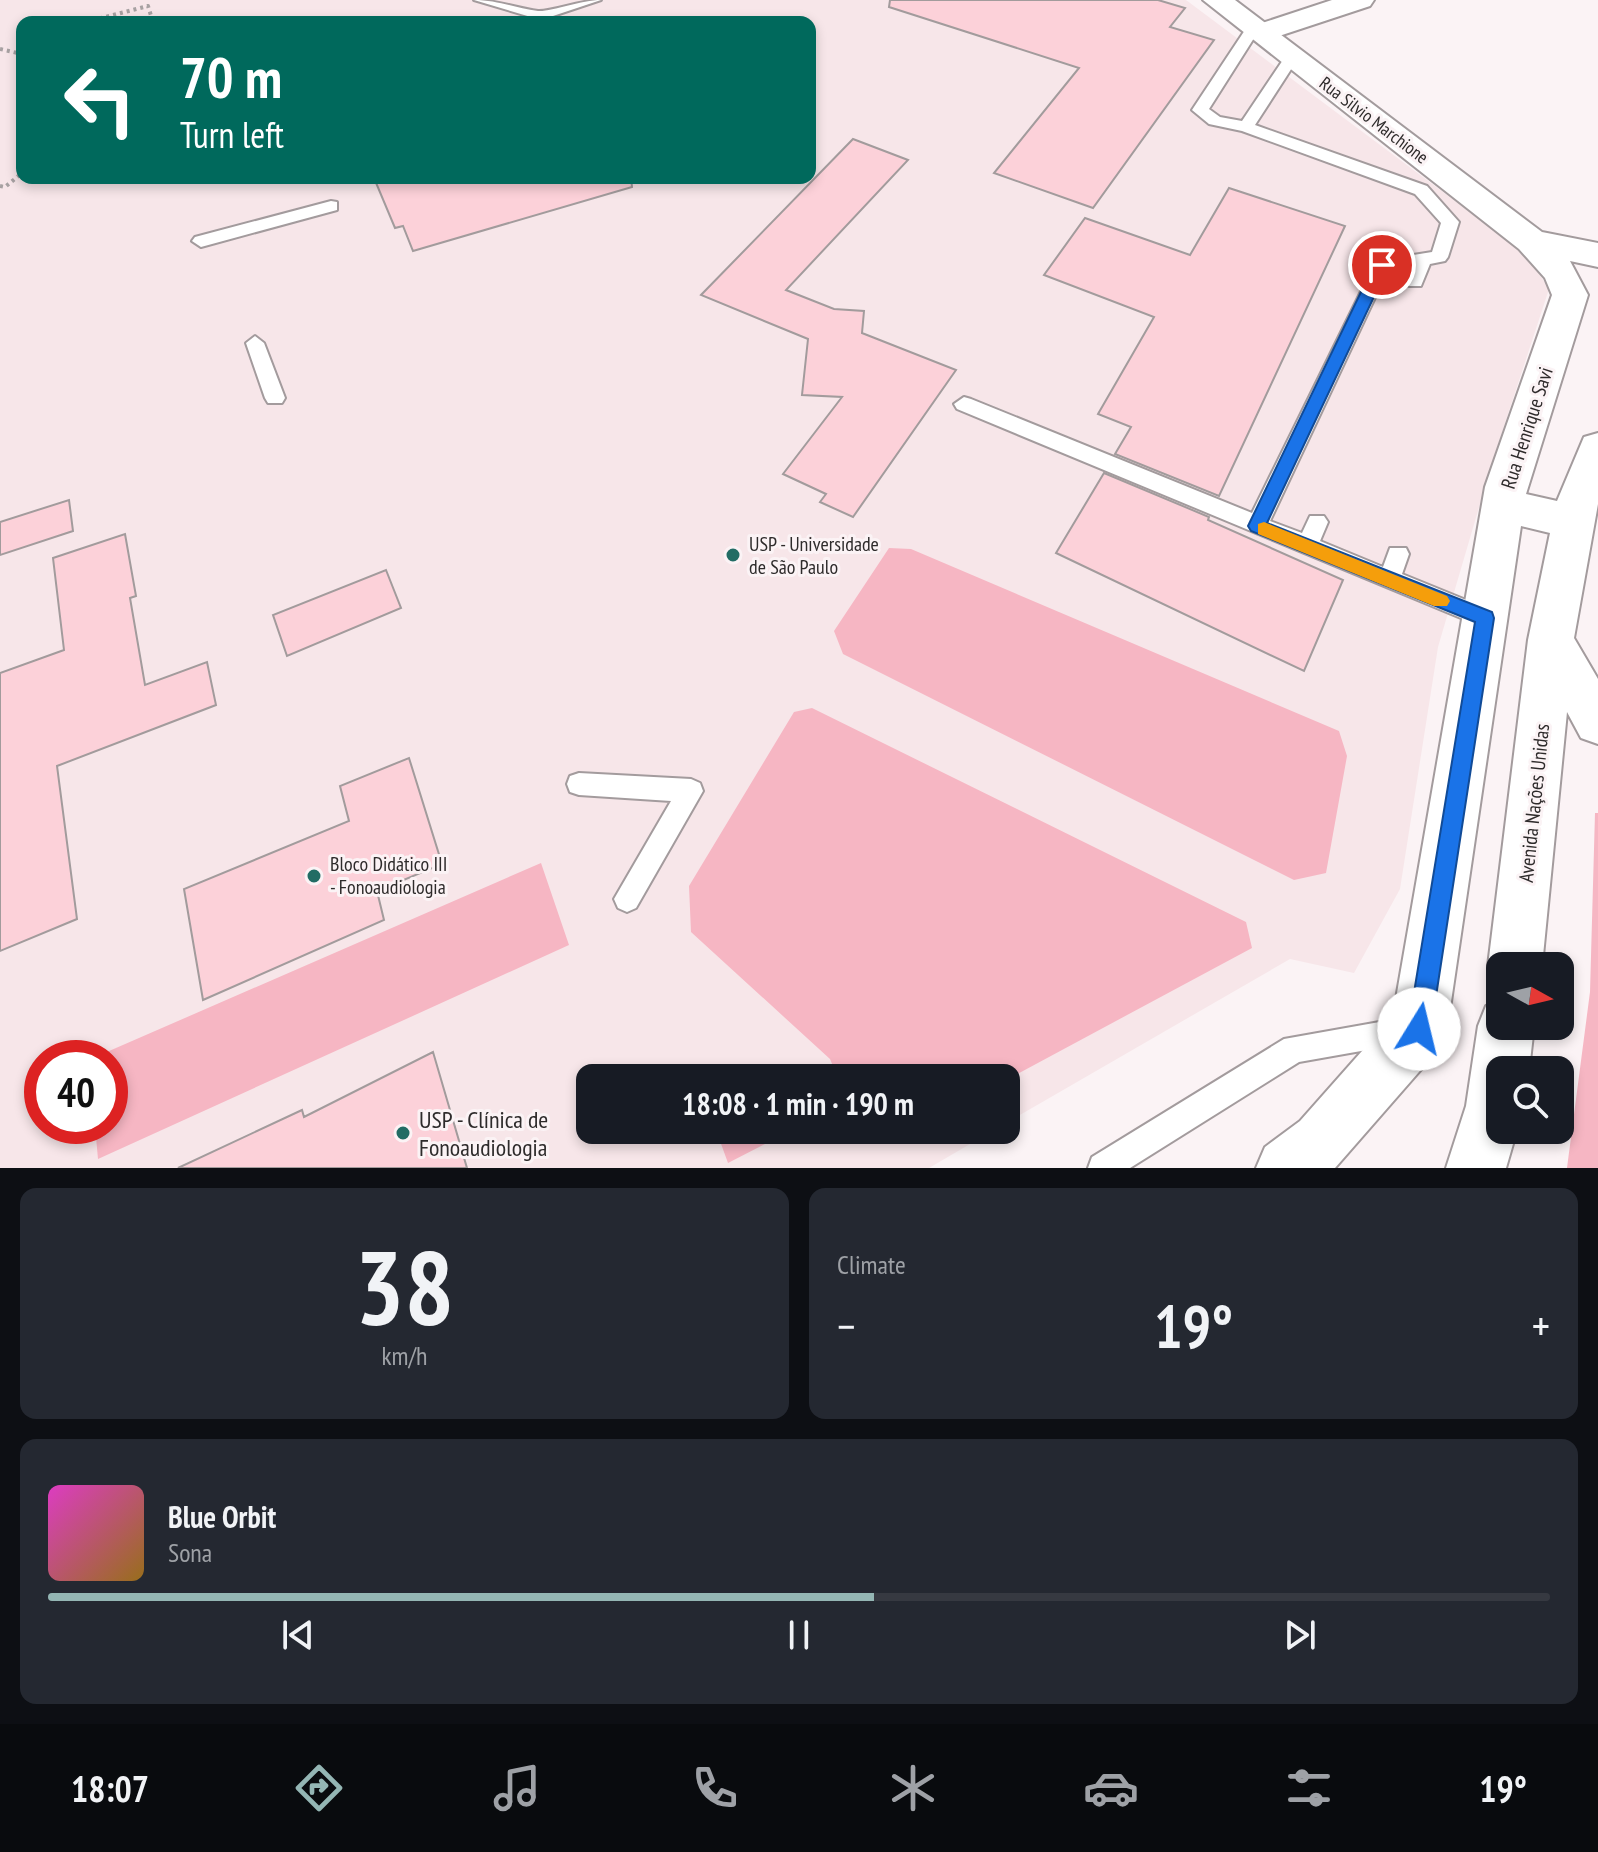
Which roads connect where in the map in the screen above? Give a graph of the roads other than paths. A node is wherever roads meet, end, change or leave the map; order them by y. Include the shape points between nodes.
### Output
1 (481, 0) edge
2 (594, 0) edge
3 (1217, 0) edge
4 (1360, 0) edge
5 (541, 16) joint
6 (1257, 30) junction
7 (1292, 57) junction
8 (1246, 127) junction
9 (331, 206) dead end
10 (201, 241) dead end
11 (1531, 241) junction
12 (1598, 255) edge
13 (1423, 259) junction
14 (1415, 282) dead end
15 (255, 343) dead end
16 (275, 398) dead end
17 (964, 404) dead end
18 (1598, 448) edge
19 (1504, 506) junction
20 (1317, 522) dead end
21 (1574, 522) junction
22 (1257, 526) junction
23 (1307, 547) junction
24 (1398, 554) dead end
25 (1389, 581) junction
26 (1485, 618) junction
27 (1551, 640) junction
28 (1598, 723) edge
29 (579, 784) dead end
30 (627, 899) dead end
31 (1517, 952) edge
32 (1419, 1029) junction
33 (1486, 1135) edge
34 (1103, 1168) edge
35 (1286, 1168) edge
36 (1476, 1168) edge

1 - 5 lane
2 - 5 lane
3 - 6 street, Rua Silvio Marchione
4 - 6 street
6 - 7 street, Rua Silvio Marchione
6 - 8 lane via 1200,110 1215,121
7 - 8 lane
7 - 11 street, Rua Silvio Marchione
8 - 13 lane via 1421,190 1450,222 1439,257
9 - 10 lane
11 - 12 street
11 - 19 street, Rua Henrique Savi via 1561,273 1570,295
13 - 14 lane
13 - 22 lane via 1382,265
15 - 16 lane
17 - 22 lane
18 - 21 street, Avenida Nações Unidas via 1580,489
19 - 21 street
19 - 26 street, Rua Henrique Savi
20 - 23 lane
21 - 27 street, Avenida Nações Unidas
22 - 23 lane
23 - 25 lane
24 - 25 lane
25 - 26 lane
26 - 32 street, Rua Henrique Savi
27 - 28 street
27 - 31 street, Avenida Nações Unidas
29 - 30 lane via 691,791
32 - 34 lane via 1294,1049
32 - 35 street via 1321,1142
33 - 36 street

